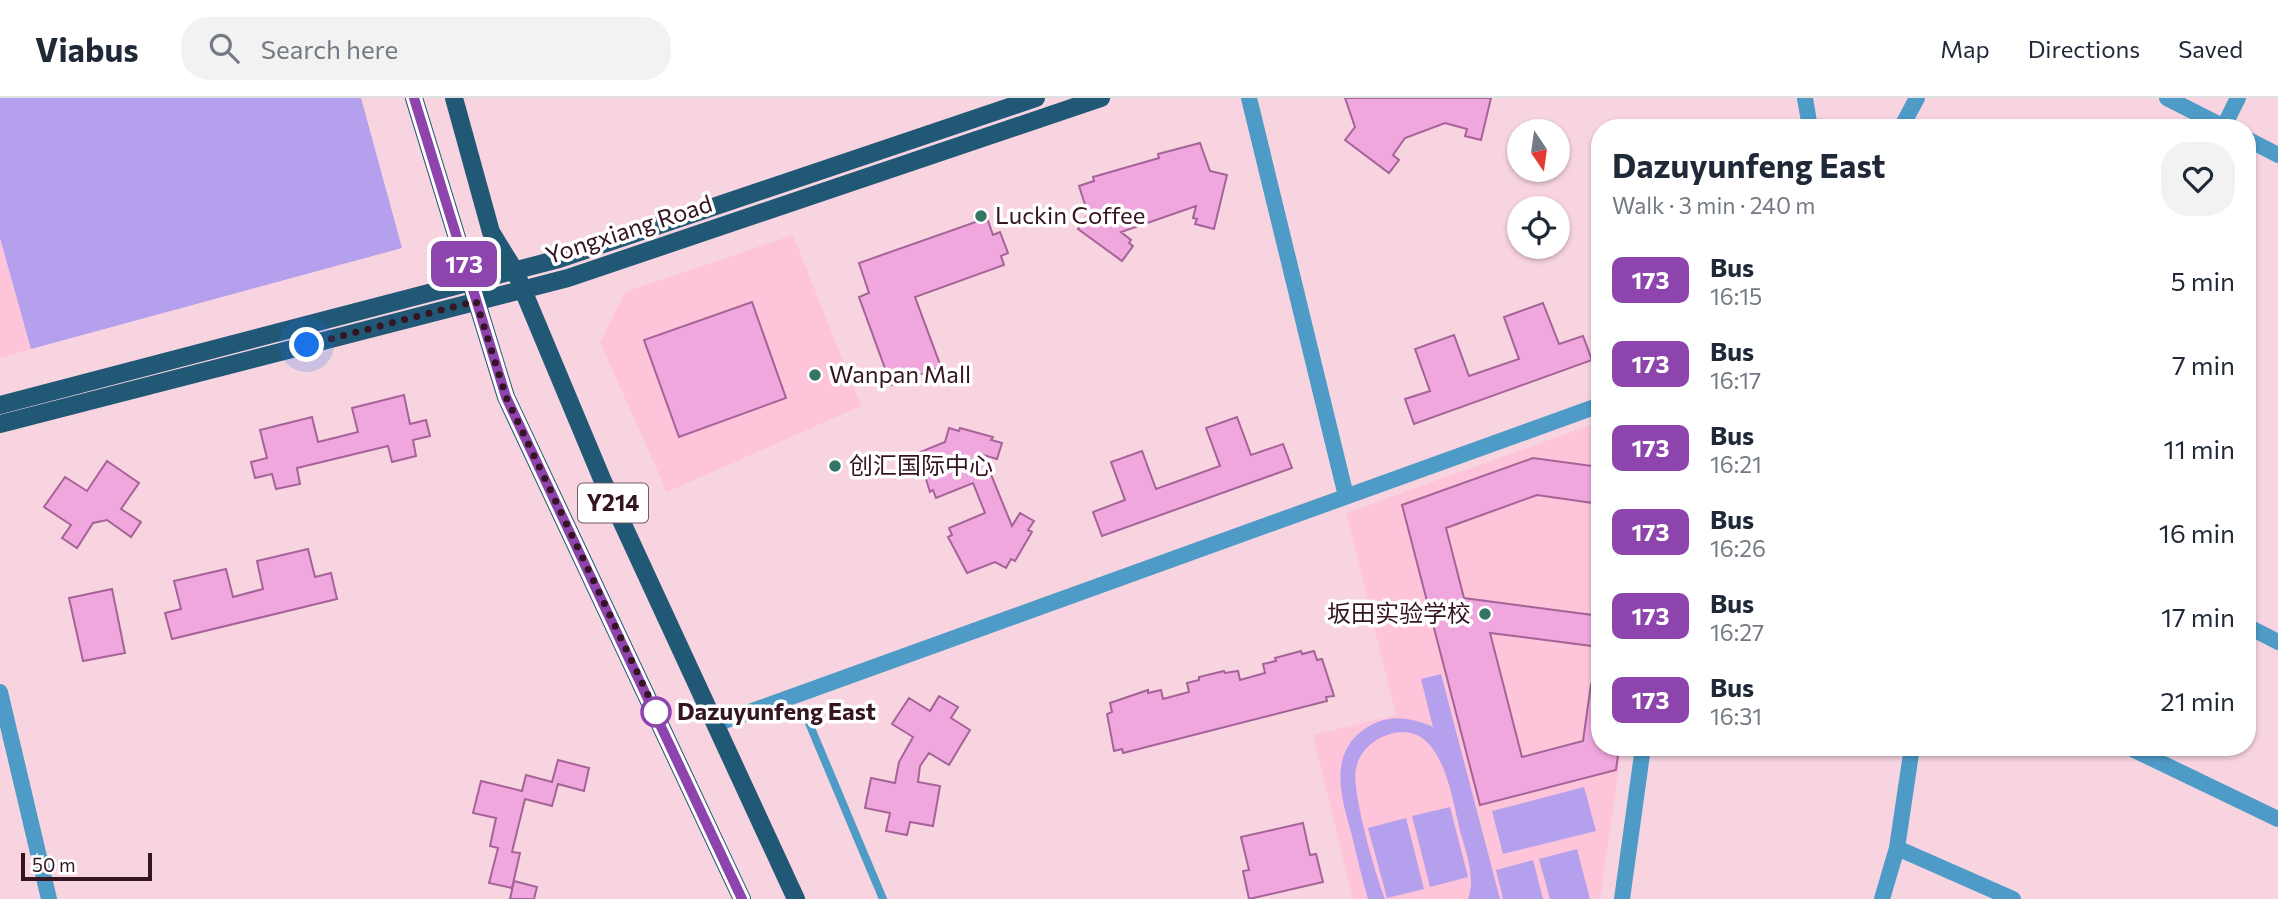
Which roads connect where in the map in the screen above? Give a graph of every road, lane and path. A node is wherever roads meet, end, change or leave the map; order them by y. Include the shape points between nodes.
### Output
1 (414, 98) edge
2 (454, 98) edge
3 (1036, 98) edge
4 (1101, 98) edge
5 (1249, 98) edge
6 (1805, 98) edge
7 (1917, 98) edge
8 (2167, 98) edge
9 (2238, 98) edge
10 (1808, 119) edge
11 (1906, 119) edge
12 (2208, 119) edge
13 (2228, 119) edge
14 (2256, 144) edge
15 (2278, 155) edge
16 (515, 271) junction
17 (470, 282) junction
18 (522, 289) junction
19 (476, 301) junction
20 (0, 405) edge
21 (1591, 408) edge
22 (0, 424) edge
23 (1346, 496) junction
24 (2256, 631) edge
25 (2278, 642) edge
26 (0, 692) edge
27 (806, 716) dead end
28 (716, 724) junction
29 (1642, 756) edge
30 (1911, 756) edge
31 (2147, 756) edge
32 (2278, 819) edge
33 (1897, 848) junction
34 (49, 899) edge
35 (742, 899) edge
36 (796, 899) edge
37 (883, 899) edge
38 (1622, 899) edge
39 (1882, 899) edge
40 (2013, 899) edge

1 - 17 main road, Y214
2 - 16 main road, Y214 via 491,232
3 - 16 main road, Yongxiang Road
4 - 18 main road, Yongxiang Road via 568,278
5 - 23 street
6 - 10 street
7 - 11 street
8 - 12 street
9 - 13 street
14 - 15 street
16 - 17 main road, Yongxiang Road
16 - 18 main road, Y214
17 - 19 main road, Y214
17 - 20 main road, Yongxiang Road
18 - 19 main road, Yongxiang Road
18 - 28 main road, Y214 via 602,479
19 - 22 main road, Yongxiang Road
19 - 35 main road, Y214 via 506,397
21 - 23 street
23 - 28 street
24 - 25 street
26 - 34 street
27 - 37 lane
28 - 36 main road, Y214
29 - 38 street
30 - 33 street
31 - 32 street
33 - 39 street
33 - 40 street

